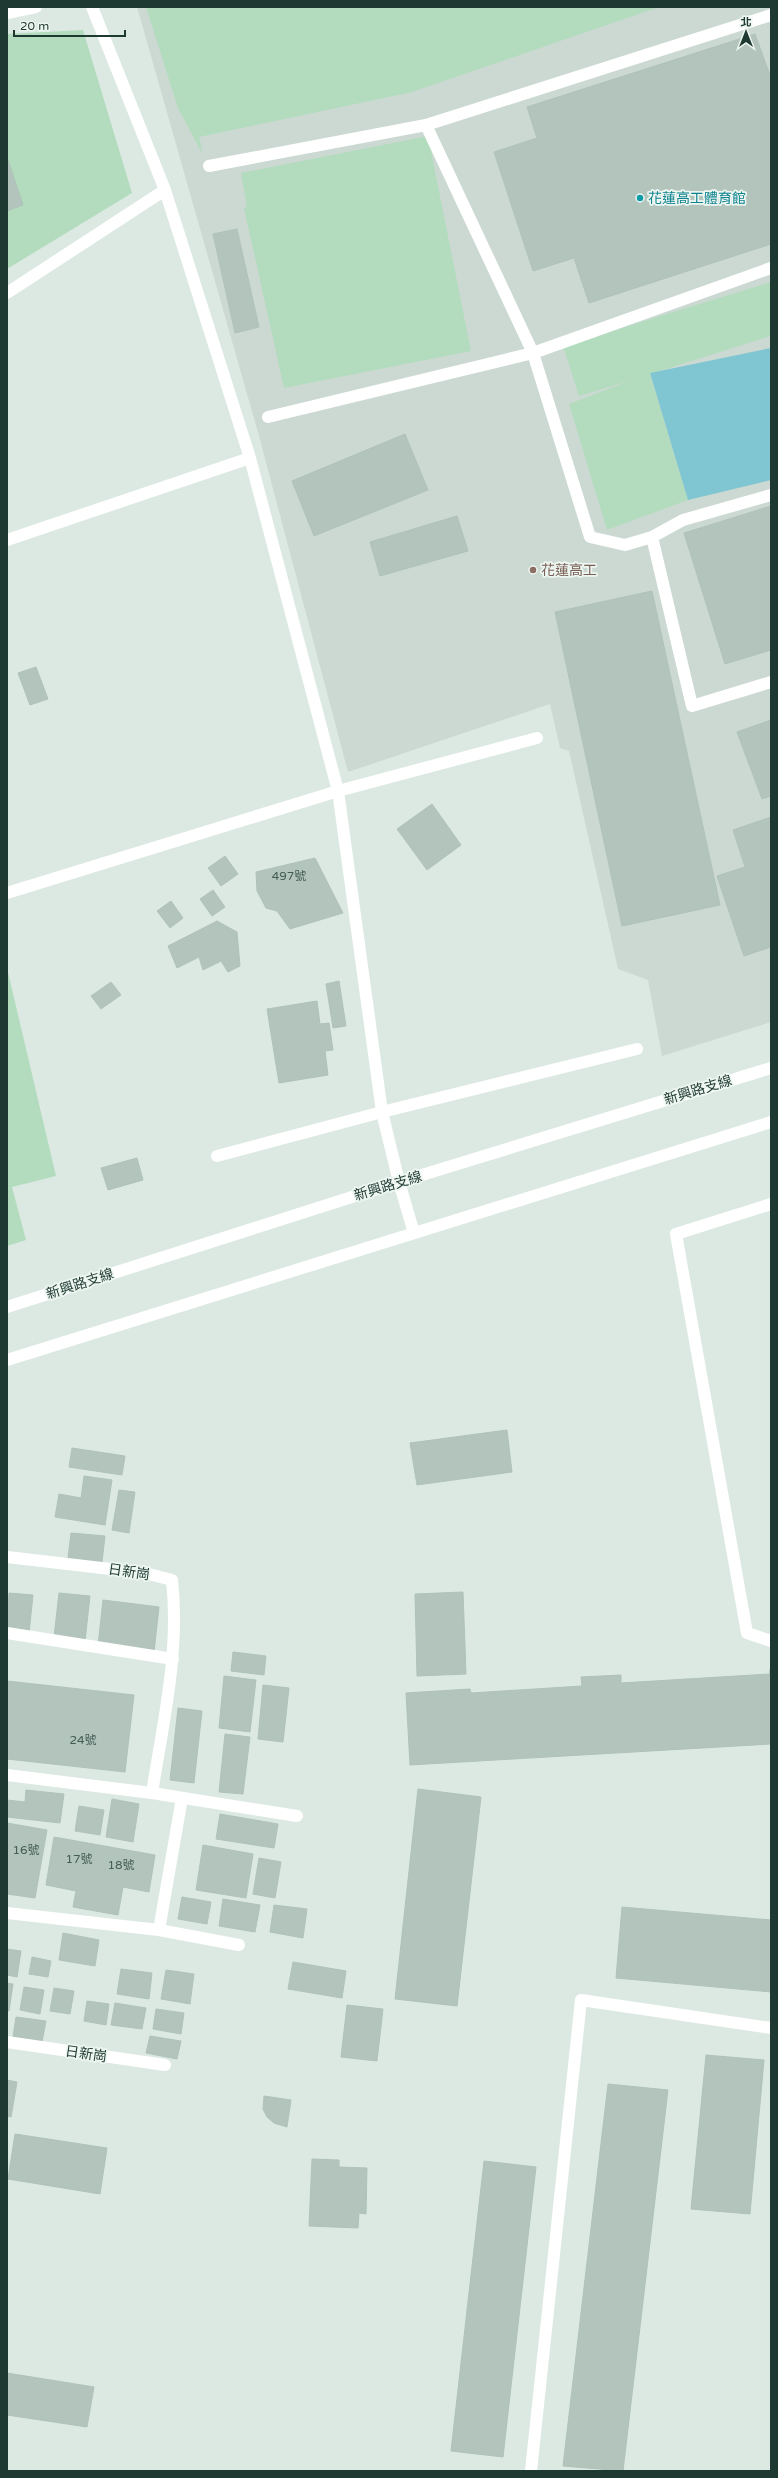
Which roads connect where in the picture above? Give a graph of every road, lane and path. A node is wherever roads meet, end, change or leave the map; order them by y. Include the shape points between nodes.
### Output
1 (36, 7) edge
2 (92, 7) edge
3 (7, 13) edge
4 (771, 15) edge
5 (426, 125) junction
6 (209, 166) dead end
7 (165, 190) junction
8 (771, 268) edge
9 (7, 293) edge
10 (533, 353) junction
11 (268, 417) dead end
12 (250, 458) junction
13 (771, 495) edge
14 (652, 537) junction
15 (7, 540) edge
16 (771, 682) edge
17 (537, 738) dead end
18 (338, 792) junction
19 (7, 893) edge
20 (637, 1049) dead end
21 (771, 1068) edge
22 (382, 1112) junction
23 (771, 1122) edge
24 (217, 1156) dead end
25 (398, 1182) junction
26 (771, 1204) edge
27 (414, 1233) junction
28 (7, 1307) edge
29 (7, 1360) edge
30 (7, 1557) edge
31 (7, 1633) edge
32 (771, 1641) edge
33 (173, 1659) junction
34 (7, 1775) edge
35 (152, 1793) junction
36 (182, 1798) junction
37 (297, 1816) dead end
38 (7, 1913) edge
39 (159, 1930) junction
40 (239, 1944) dead end
41 (771, 2028) edge
42 (7, 2042) edge
43 (166, 2065) dead end
44 (531, 2471) edge

1 - 3 street
2 - 7 street
4 - 5 street
5 - 6 street
5 - 10 street
7 - 9 street
7 - 12 street
8 - 10 street
10 - 11 street
10 - 14 street via 590,537 625,545
12 - 15 street
12 - 18 street
13 - 14 street via 683,520
14 - 16 street via 692,706
17 - 18 street
18 - 19 street
18 - 22 street
20 - 22 street
21 - 25 street, 新興路支線
22 - 24 street
22 - 25 street
23 - 27 street
25 - 27 street
25 - 28 street, 新興路支線
26 - 32 street via 676,1234 748,1633
27 - 29 street
30 - 33 street, 日新崗 via 145,1573 172,1580 175,1608
31 - 33 street
33 - 35 street, 日新崗
34 - 35 street
35 - 36 street
36 - 37 street
36 - 39 street
38 - 39 street
39 - 40 street
41 - 44 street via 581,2000
42 - 43 street, 日新崗

